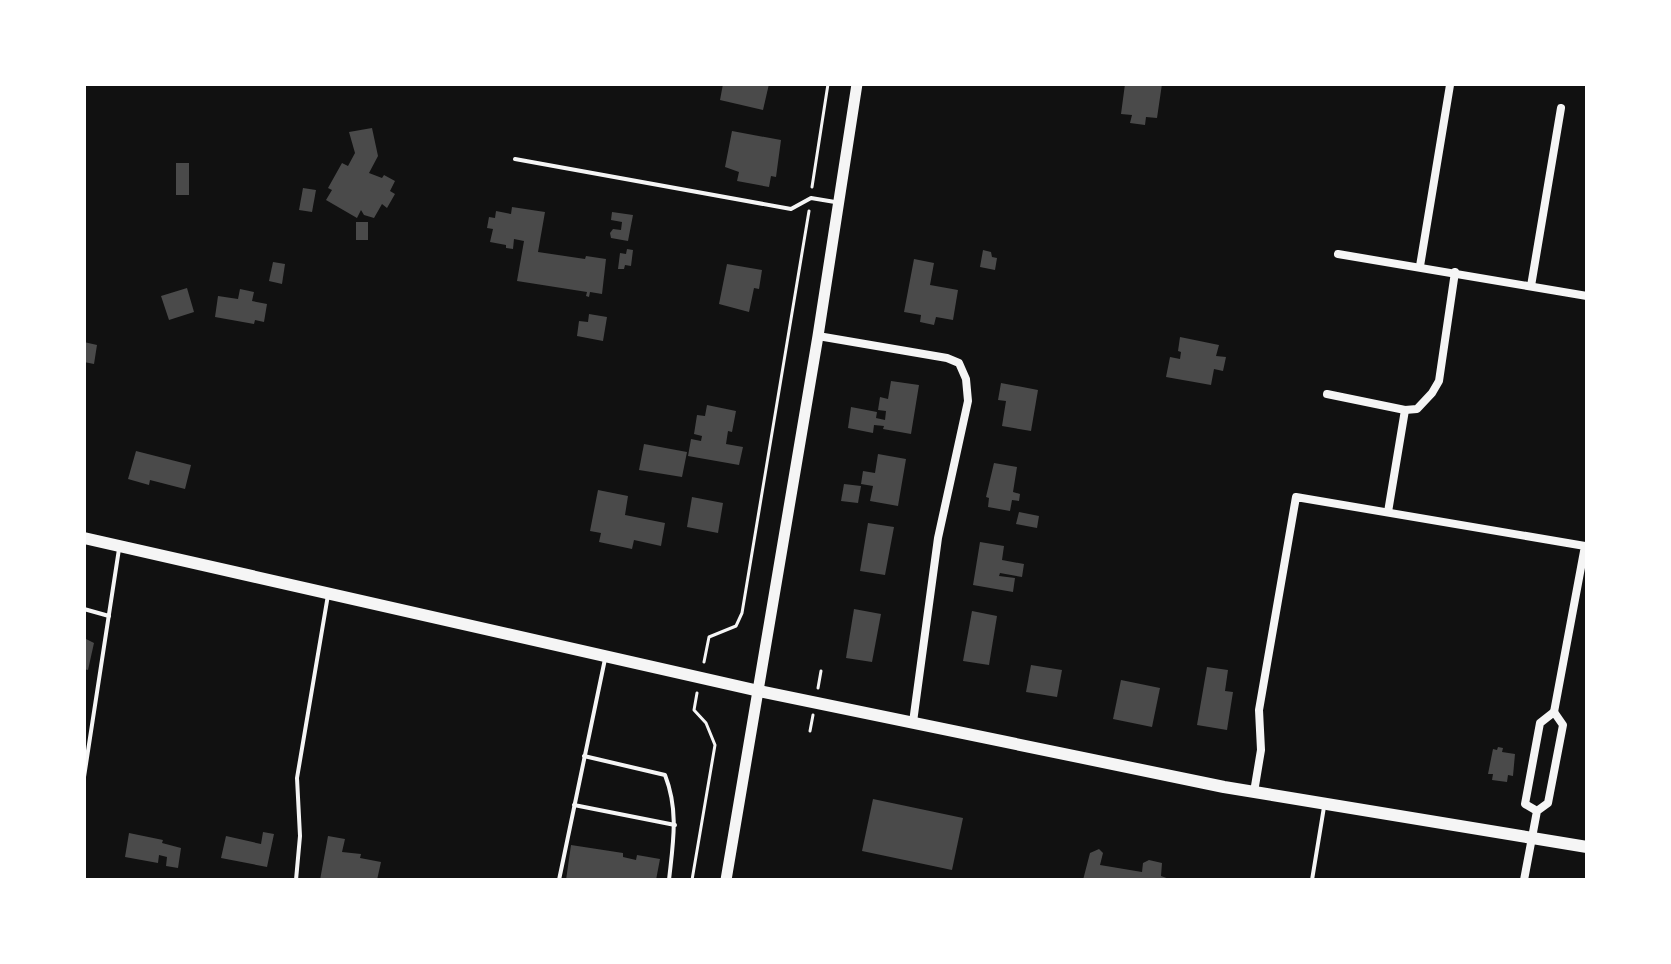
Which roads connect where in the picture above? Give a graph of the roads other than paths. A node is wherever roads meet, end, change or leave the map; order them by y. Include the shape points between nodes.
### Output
1 (857, 84) edge
2 (1450, 85) edge
3 (1561, 108) dead end
4 (515, 159) dead end
5 (838, 202) junction
6 (1338, 254) dead end
7 (1420, 266) junction
8 (1455, 272) junction
9 (1531, 286) junction
10 (1587, 296) edge
11 (818, 336) junction
12 (1327, 394) dead end
13 (1405, 410) junction
14 (1388, 512) junction
15 (84, 538) edge
16 (1586, 541) edge
17 (119, 546) junction
18 (1585, 568) edge
19 (328, 593) junction
20 (84, 609) edge
21 (109, 616) junction
22 (606, 656) junction
23 (759, 691) junction
24 (1554, 712) junction
25 (913, 722) junction
26 (584, 756) junction
27 (84, 777) edge
28 (1254, 792) junction
29 (1324, 804) junction
30 (574, 805) junction
31 (1537, 811) junction
32 (675, 825) junction
33 (1532, 839) junction
34 (1587, 847) edge
35 (296, 880) edge
36 (559, 880) edge
37 (669, 880) edge
38 (726, 880) edge
39 (1312, 880) edge
40 (1524, 880) edge

1 - 5 main road
2 - 7 street
3 - 9 street
4 - 5 lane via 791,209 811,198
5 - 11 main road
6 - 7 street
7 - 8 street
8 - 9 street
8 - 13 street via 1439,381 1417,409
9 - 10 street
11 - 23 main road
11 - 25 street via 947,358 959,363 966,379 968,401 938,538
12 - 13 street
13 - 14 street
14 - 16 street
14 - 28 street via 1296,497 1259,710 1261,750
15 - 17 main road
16 - 18 street
17 - 19 main road
17 - 21 lane
18 - 24 street
19 - 22 main road
19 - 35 lane via 297,778
20 - 21 lane
21 - 27 lane
22 - 23 main road
22 - 26 lane
23 - 25 main road
23 - 38 main road
24 - 31 street via 1563,725 1548,803
24 - 31 street via 1540,723 1525,804
25 - 28 main road
26 - 30 lane
26 - 32 lane via 665,775
28 - 29 main road
29 - 33 main road
29 - 39 lane
30 - 32 lane
30 - 36 lane
31 - 33 street
32 - 37 lane
33 - 34 main road
33 - 40 street

